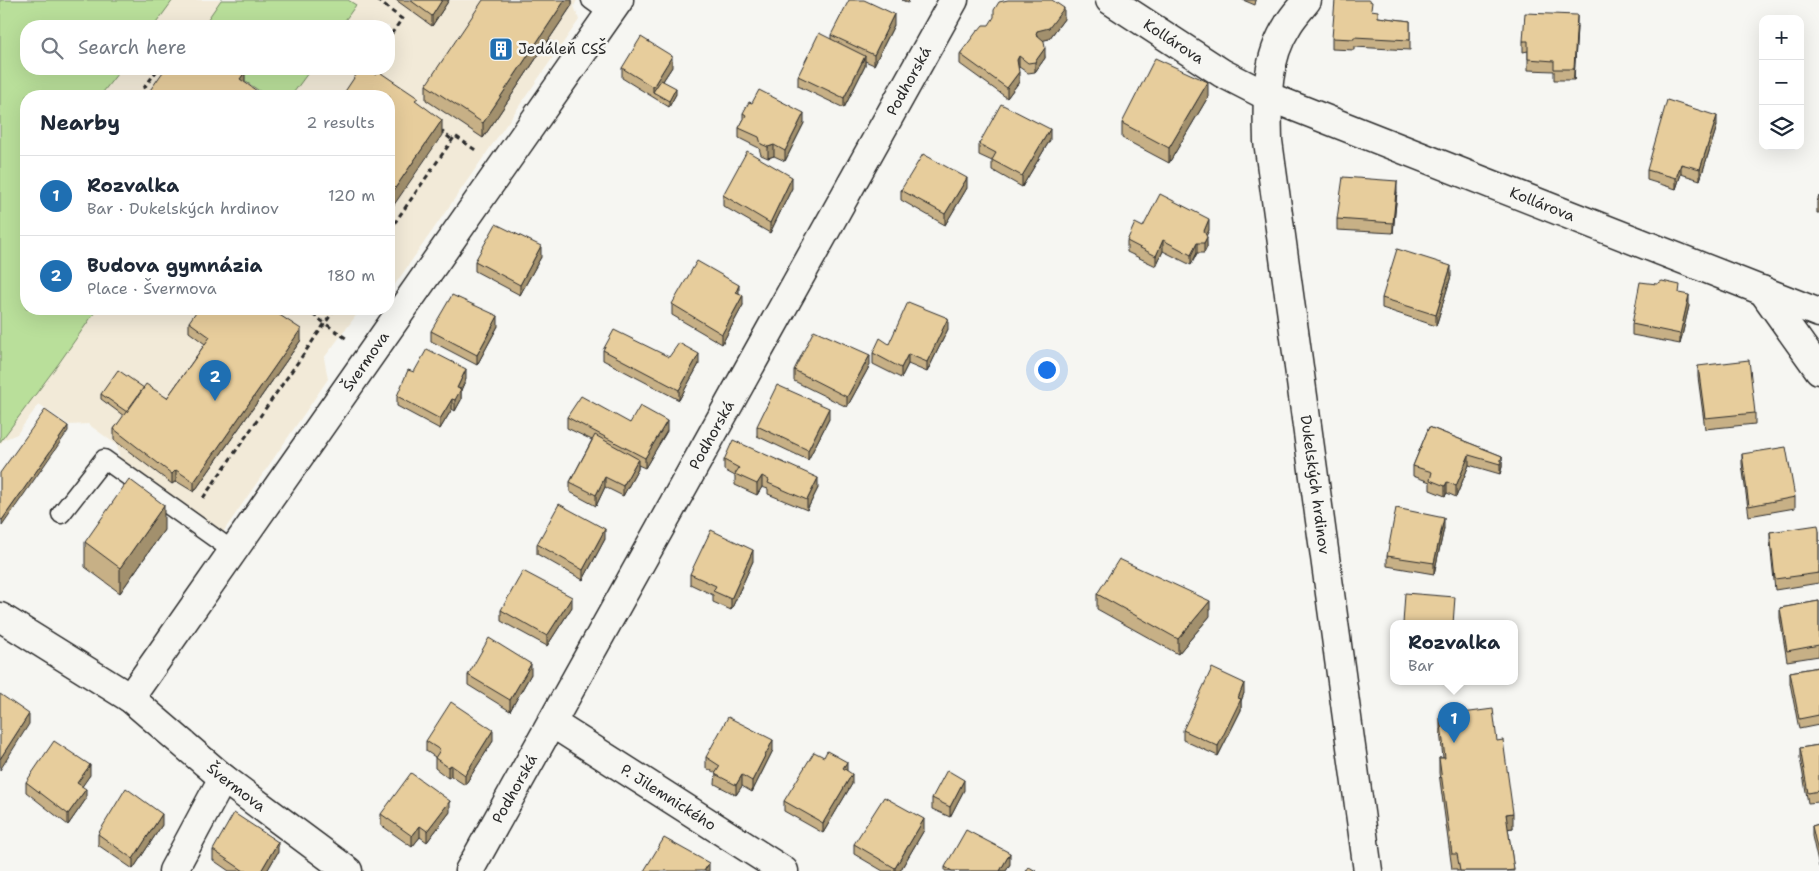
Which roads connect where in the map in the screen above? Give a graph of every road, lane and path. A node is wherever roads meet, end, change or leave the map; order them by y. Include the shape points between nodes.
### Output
1 (377, 0) edge
2 (954, 0) edge
3 (1110, 0) edge
4 (1307, 0) edge
5 (606, 4) edge
6 (395, 29) edge
7 (154, 75) edge
8 (142, 90) edge
9 (1266, 96) junction
10 (432, 125) edge
11 (452, 140) junction
12 (480, 152) dead end
13 (395, 222) edge
14 (1762, 290) junction
15 (1819, 313) edge
16 (395, 314) edge
17 (314, 315) edge
18 (331, 315) edge
19 (394, 315) edge
20 (325, 323) junction
21 (349, 340) dead end
22 (1819, 370) edge
23 (203, 498) dead end
24 (60, 514) dead end
25 (233, 552) junction
26 (0, 617) edge
27 (130, 698) junction
28 (552, 723) junction
29 (223, 778) junction
30 (173, 871) edge
31 (348, 871) edge
32 (469, 871) edge
33 (784, 871) edge
34 (1368, 871) edge

1 - 6 path via 402,19
2 - 28 street, Podhorská
3 - 9 street, Kollárova via 1222,73
4 - 9 street via 1287,26 1272,60
5 - 16 street, Švermova
7 - 8 path
9 - 14 street, Kollárova
9 - 34 street, Dukelských hrdinov via 1268,141
10 - 11 path
11 - 12 path via 455,136
11 - 13 path
14 - 15 street, Kollárova
14 - 22 street
17 - 20 path
18 - 20 path
19 - 25 street, Švermova
20 - 21 path
20 - 23 path
24 - 25 lane via 104,458
25 - 27 street, Švermova
26 - 27 street, Švermova
27 - 29 street, Švermova
28 - 32 street, Podhorská
28 - 33 street, P. Jilemnického
29 - 30 street
29 - 31 street, Švermova

